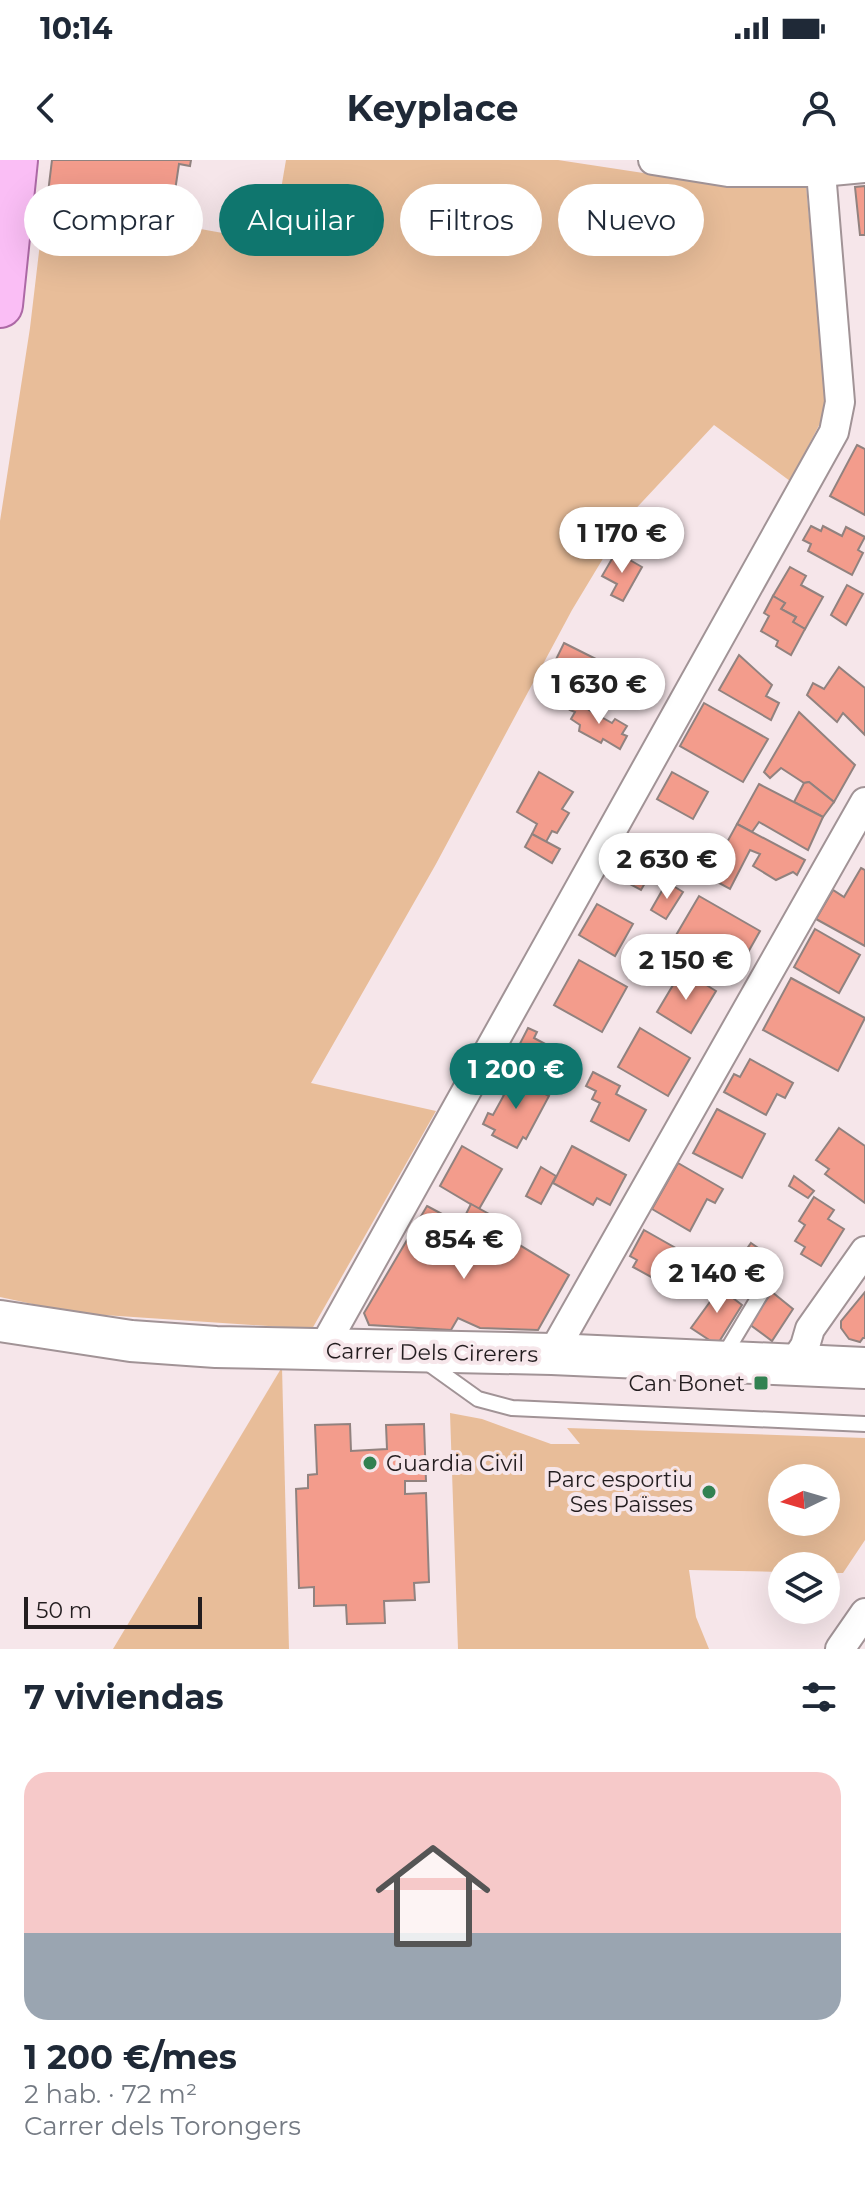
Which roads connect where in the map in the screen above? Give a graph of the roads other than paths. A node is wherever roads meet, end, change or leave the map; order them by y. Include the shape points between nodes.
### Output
1 (15, 160) edge
2 (653, 160) edge
3 (820, 166) edge
4 (865, 168) edge
5 (0, 305) edge
6 (865, 802) edge
7 (865, 1251) edge
8 (766, 1285) dead end
9 (0, 1321) edge
10 (322, 1350) junction
11 (412, 1351) junction
12 (552, 1354) junction
13 (720, 1361) junction
14 (793, 1364) junction
15 (865, 1368) edge
16 (865, 1424) edge
17 (865, 1613) edge
18 (840, 1649) edge

1 - 5 main road
2 - 3 street via 728,172
3 - 4 street
3 - 10 street via 840,402 834,432
6 - 12 street
7 - 14 street via 810,1329
8 - 13 lane
9 - 10 street, Carrer Dels Cirerers via 131,1341
10 - 11 street, Carrer Dels Cirerers
11 - 12 street, Carrer Dels Cirerers
11 - 16 lane via 478,1399 512,1408
12 - 13 street, Carrer Dels Cirerers
13 - 14 street, Carrer Dels Cirerers
14 - 15 street, Carrer Dels Cirerers
17 - 18 street

